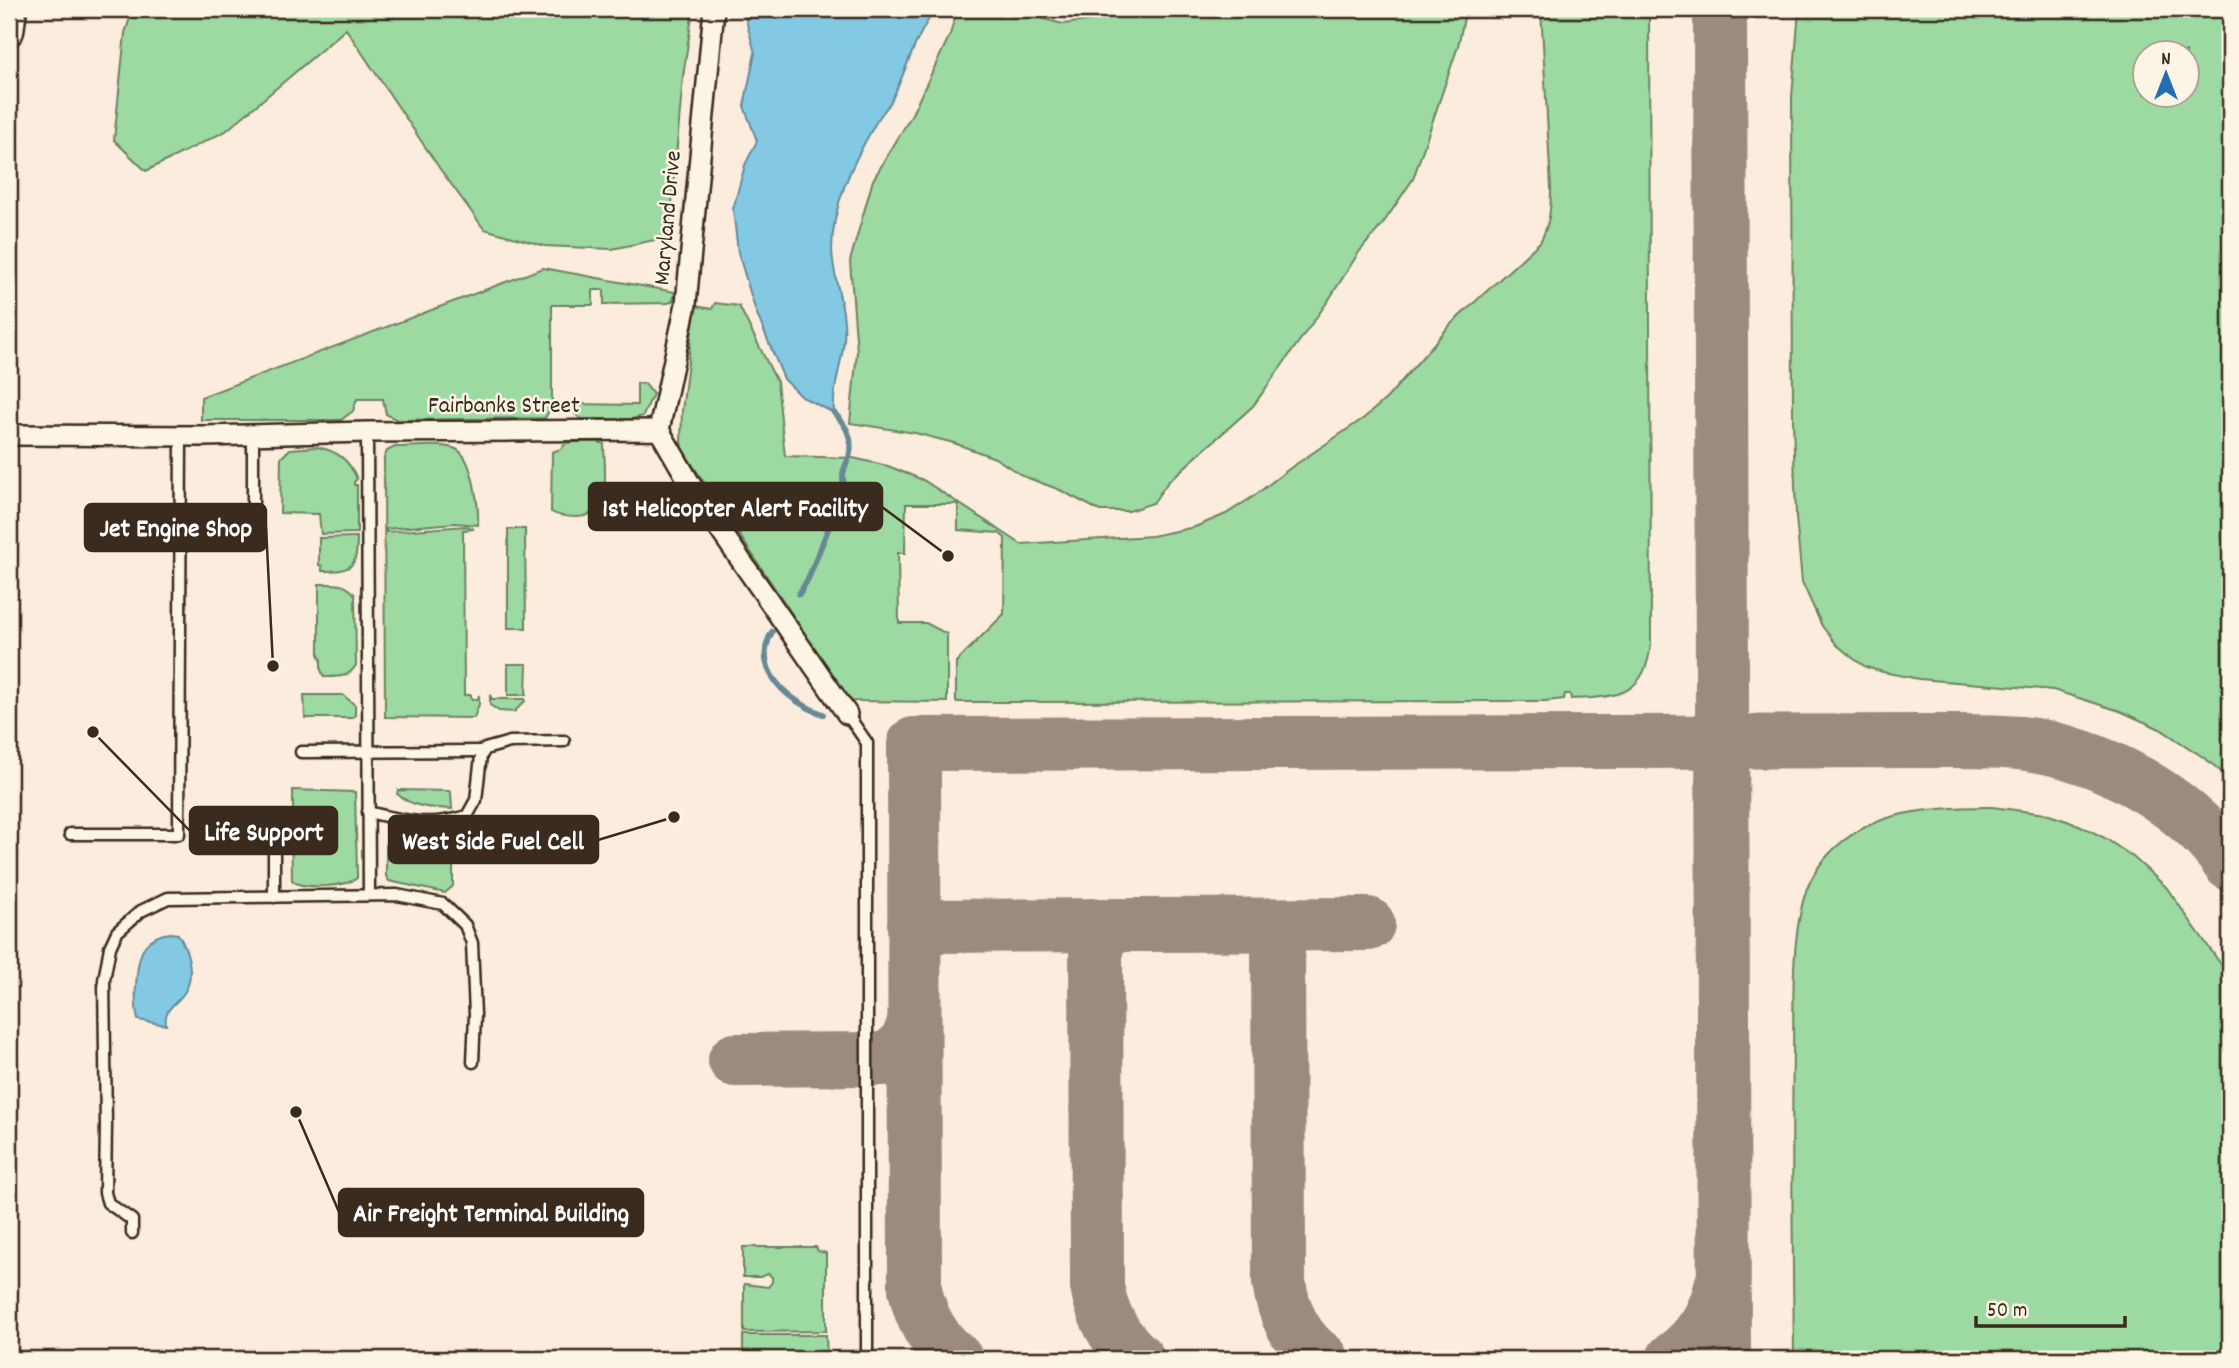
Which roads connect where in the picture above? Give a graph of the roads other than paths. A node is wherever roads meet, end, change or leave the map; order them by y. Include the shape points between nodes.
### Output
1 (12, 9) edge
2 (714, 9) edge
3 (9, 31) edge
4 (659, 430) junction
5 (367, 432) junction
6 (9, 435) edge
7 (181, 435) junction
8 (253, 435) junction
9 (253, 503) dead end
10 (847, 714) joint
11 (564, 741) dead end
12 (301, 751) dead end
13 (368, 751) junction
14 (484, 751) junction
15 (368, 812) junction
16 (274, 820) dead end
17 (69, 834) dead end
18 (369, 895) junction
19 (274, 897) junction
20 (473, 1062) dead end
21 (132, 1233) dead end
22 (867, 1359) edge

1 - 3 street
2 - 4 street, Maryland Drive via 686,304
4 - 5 street, Fairbanks Street
4 - 10 street via 702,504
5 - 8 street, Fairbanks Street
5 - 13 lane
6 - 7 street, Fairbanks Street
7 - 8 street, Fairbanks Street
7 - 17 lane via 179,834
8 - 9 lane
10 - 22 lane via 867,743
11 - 14 lane via 510,741
12 - 13 lane
13 - 14 lane
13 - 15 lane
14 - 15 lane via 476,800 467,816 433,823
15 - 18 lane
16 - 19 lane
18 - 19 lane
18 - 20 lane via 443,904 465,925 472,943
19 - 21 lane via 168,898 141,911 117,932 110,947 104,980 105,1193 108,1203 132,1220

